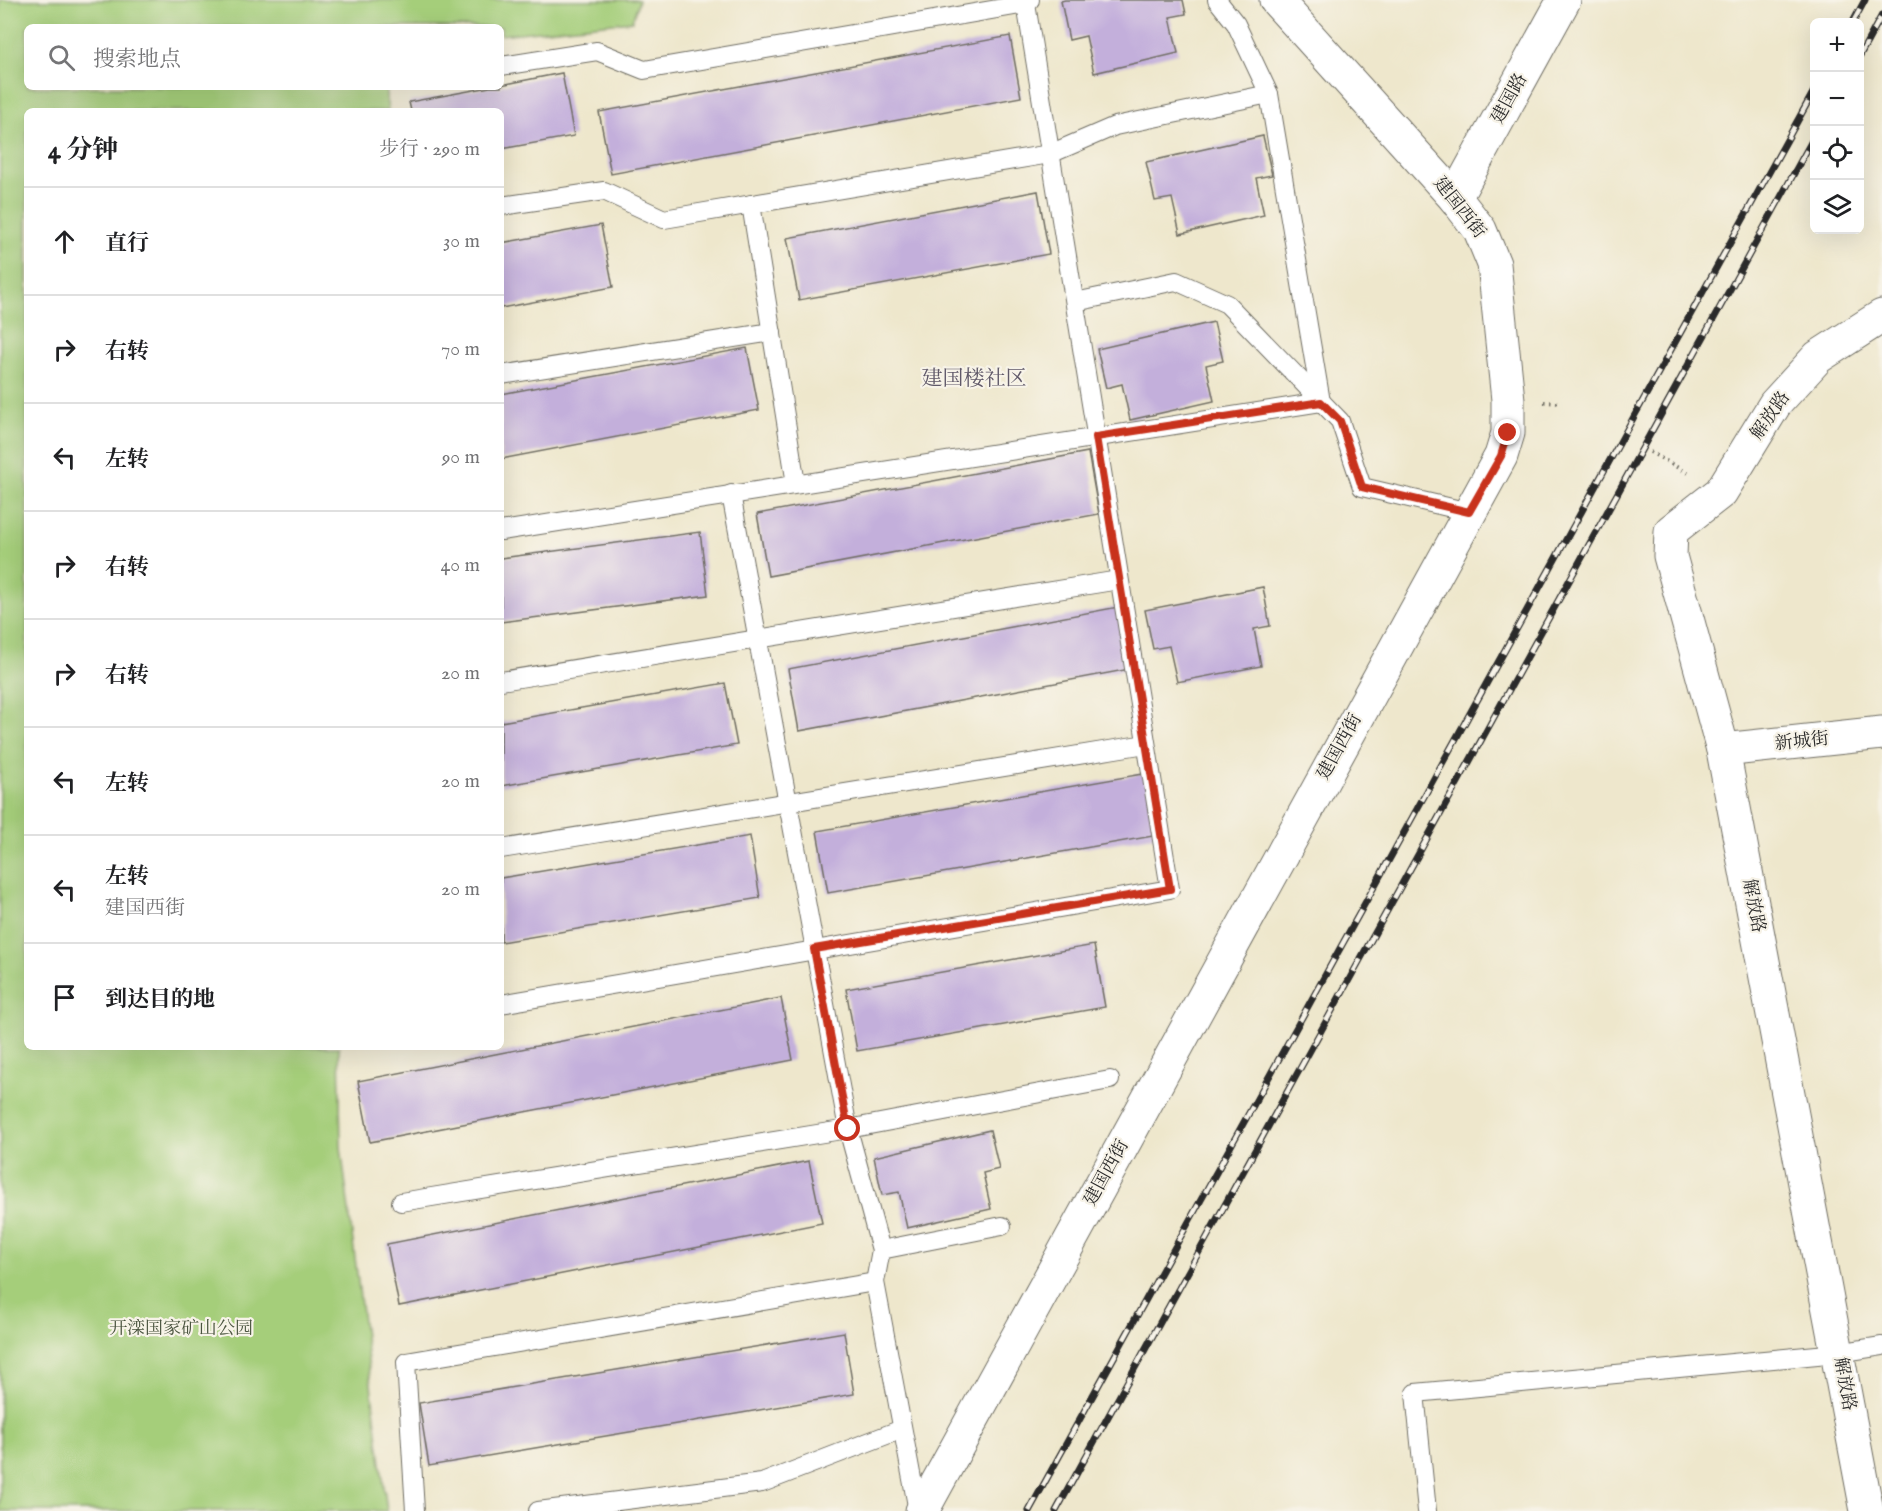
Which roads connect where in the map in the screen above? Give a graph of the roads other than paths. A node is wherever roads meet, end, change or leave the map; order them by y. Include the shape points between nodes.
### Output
1 (1217, 0) edge
2 (1276, 0) edge
3 (1564, 0) edge
4 (1028, 2) edge
5 (504, 66) edge
6 (1269, 94) junction
7 (1050, 153) junction
8 (1455, 198) junction
9 (751, 204) junction
10 (504, 206) edge
11 (1074, 302) junction
12 (1882, 316) edge
13 (772, 332) junction
14 (504, 375) edge
15 (1321, 402) junction
16 (1096, 437) junction
17 (796, 484) junction
18 (731, 494) junction
19 (1469, 512) junction
20 (504, 531) edge
21 (1119, 580) junction
22 (758, 639) junction
23 (504, 681) edge
24 (1882, 733) edge
25 (1146, 744) junction
26 (1723, 750) junction
27 (788, 802) junction
28 (504, 849) edge
29 (814, 949) junction
30 (504, 1003) edge
31 (1110, 1080) dead end
32 (848, 1129) junction
33 (400, 1202) dead end
34 (1002, 1226) dead end
35 (881, 1250) junction
36 (875, 1282) junction
37 (1882, 1346) edge
38 (1838, 1353) junction
39 (902, 1429) junction
40 (415, 1511) edge
41 (538, 1511) edge
42 (920, 1511) edge
43 (1427, 1511) edge
44 (1867, 1511) edge

1 - 6 lane via 1236,24
2 - 8 street, 建国西街
3 - 8 street, 建国路
4 - 5 lane via 644,70 597,51
4 - 7 lane
6 - 7 lane via 1115,126
6 - 15 lane
7 - 9 lane
7 - 11 lane
8 - 19 street, 建国西街 via 1480,230 1494,264 1508,400 1508,433 1501,456
9 - 10 lane via 664,219 604,191
9 - 13 lane
11 - 15 lane via 1176,281 1227,304
11 - 16 lane
12 - 26 street, 解放路 via 1818,357 1775,404 1722,492 1671,531 1670,556
13 - 14 lane
13 - 17 lane
15 - 16 lane
15 - 19 lane via 1340,421 1362,487
16 - 17 lane
16 - 21 lane
17 - 18 lane
18 - 20 lane
18 - 22 lane
19 - 42 street, 建国西街
21 - 22 lane
21 - 25 lane
22 - 23 lane
22 - 27 lane
24 - 26 street, 新城街
25 - 27 lane
25 - 29 lane via 1170,889
26 - 38 street, 解放路
27 - 28 lane
27 - 29 lane
29 - 30 lane
29 - 32 lane
31 - 32 lane
32 - 33 lane
32 - 35 lane
34 - 35 lane
35 - 36 lane
36 - 39 lane
36 - 40 lane via 406,1362
37 - 38 lane
38 - 43 lane via 1415,1393
38 - 44 street, 解放路
39 - 41 lane via 762,1483
39 - 42 lane

